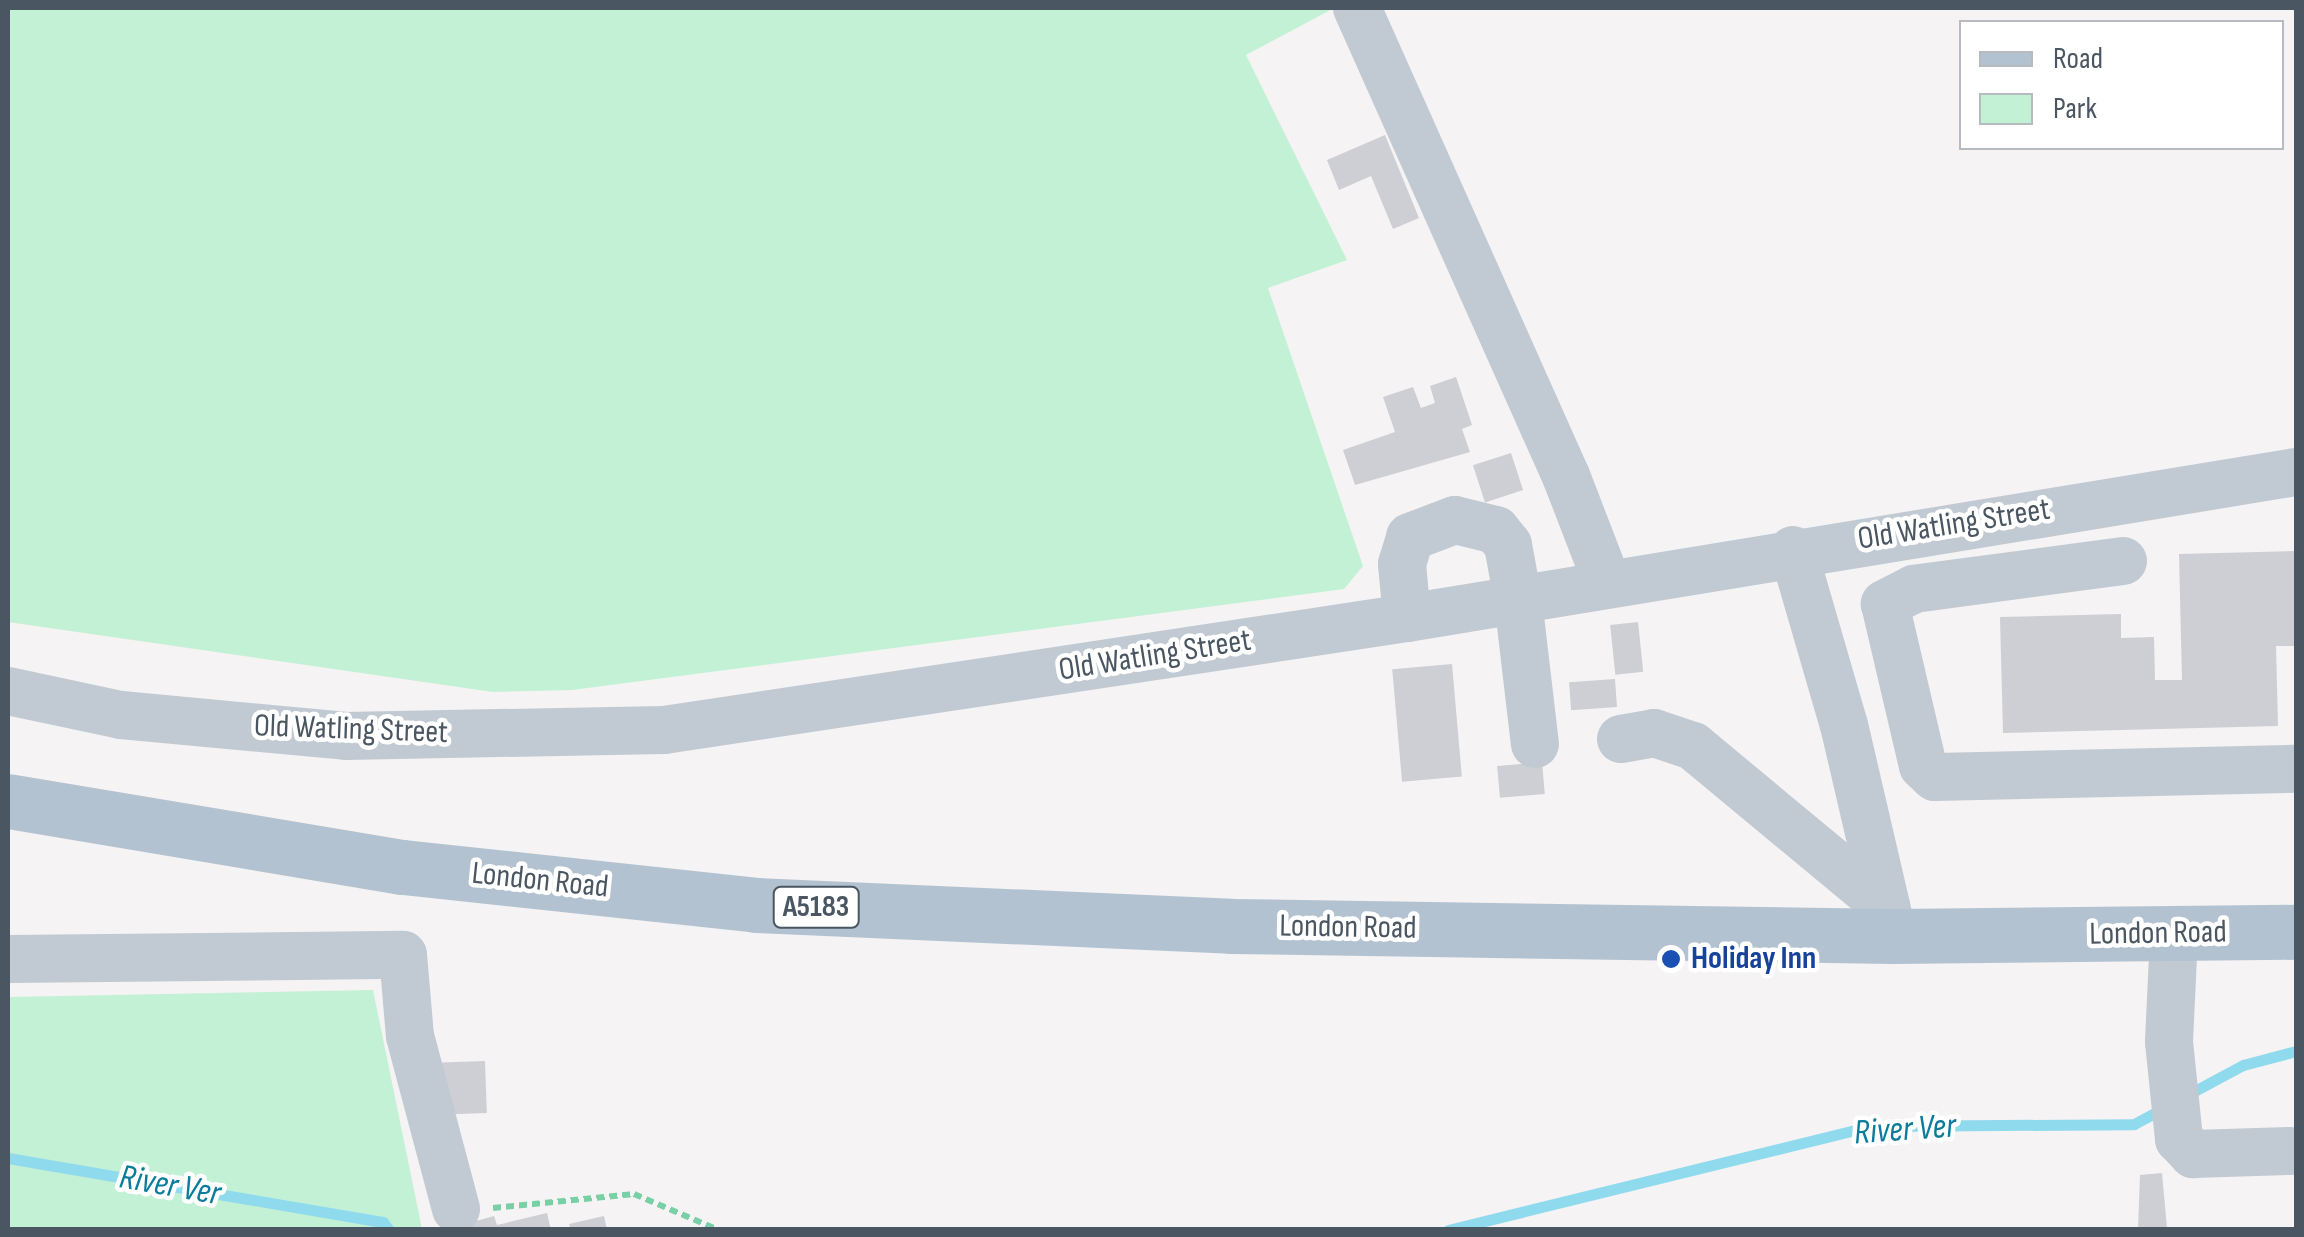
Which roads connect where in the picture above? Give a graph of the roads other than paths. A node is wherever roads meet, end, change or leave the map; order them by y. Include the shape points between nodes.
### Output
1 (1357, 8) edge
2 (2296, 472) edge
3 (1793, 550) junction
4 (2122, 561) dead end
5 (1606, 582) junction
6 (1518, 600) junction
7 (1407, 618) junction
8 (8, 691) edge
9 (1621, 739) dead end
10 (1535, 744) dead end
11 (2296, 769) edge
12 (8, 801) edge
13 (1889, 921) junction
14 (2296, 932) edge
15 (2174, 935) junction
16 (8, 959) edge
17 (2291, 1151) dead end
18 (456, 1209) road end

1 - 5 street via 1566,476
2 - 3 street, Old Watling Street
3 - 5 street, Old Watling Street
3 - 13 street via 1844,725
4 - 11 street via 1914,589 1885,604 1923,766 1935,777
5 - 6 street, Old Watling Street
6 - 7 street, Old Watling Street
6 - 7 street via 1508,546 1496,530 1470,519 1438,522 1404,548
6 - 10 street
7 - 8 street, Old Watling Street via 664,730 346,736 121,715
9 - 13 street via 1654,733 1692,746
12 - 13 main road, London Road / A5183 via 402,866 756,905 1231,926
13 - 15 main road, London Road / A5183
14 - 15 main road, London Road / A5183
15 - 17 street via 2169,1042 2176,1108 2193,1154
16 - 18 street via 403,955 410,1036

